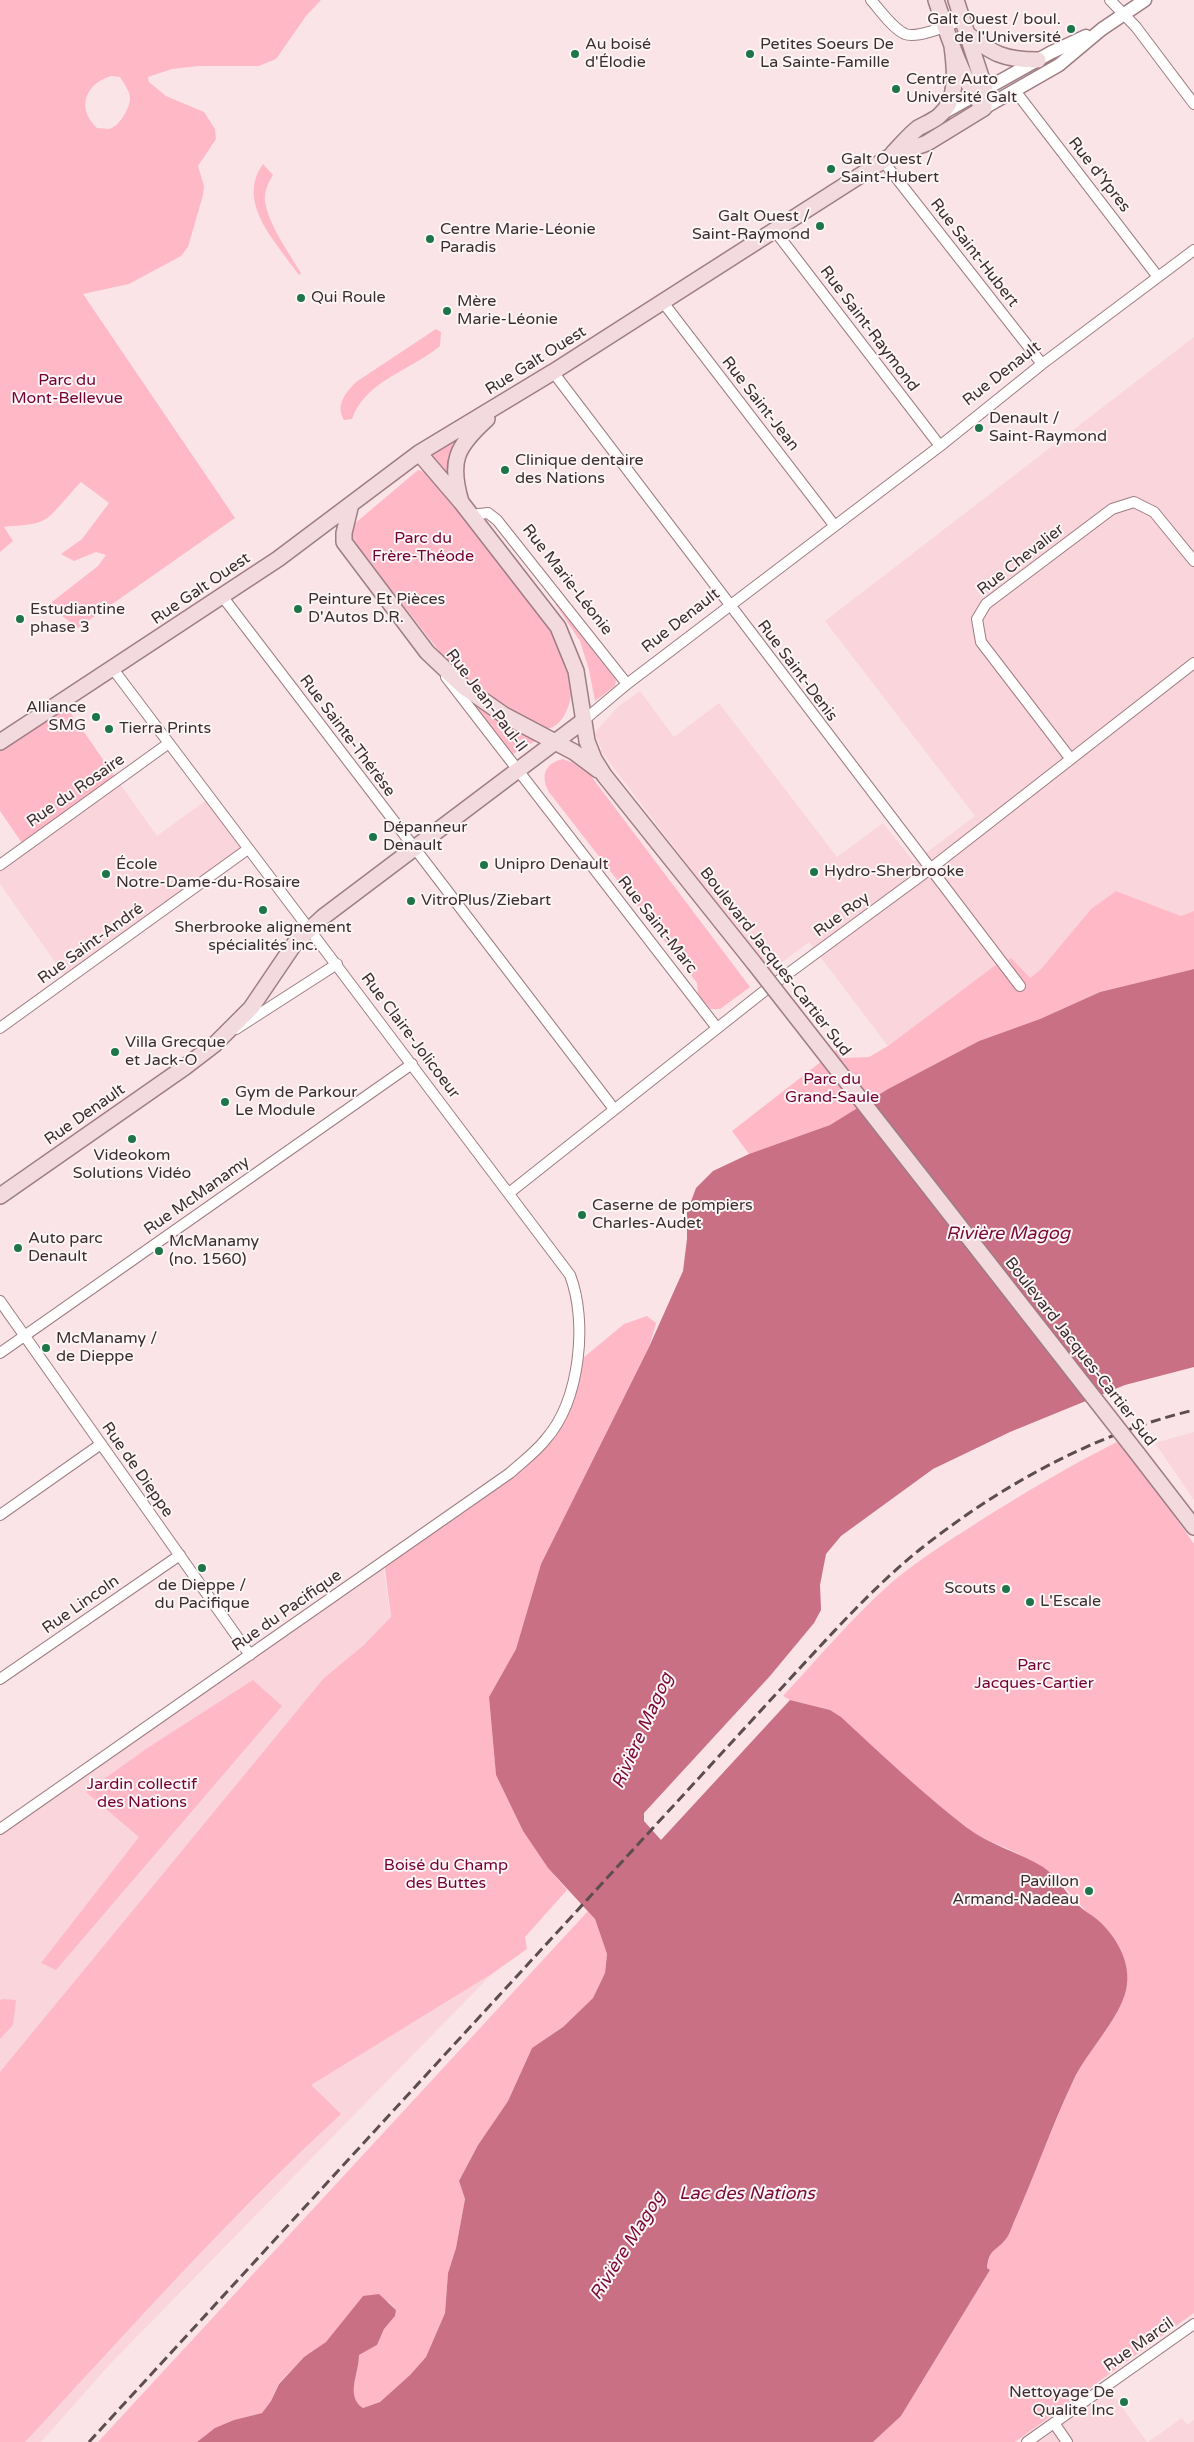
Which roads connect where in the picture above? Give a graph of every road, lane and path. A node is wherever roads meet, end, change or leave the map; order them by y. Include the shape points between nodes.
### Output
1 (871, 0) edge
2 (936, 0) edge
3 (956, 0) edge
4 (1110, 0) edge
5 (1145, 0) edge
6 (1124, 14) junction
7 (945, 26) junction
8 (964, 26) junction
9 (1102, 29) junction
10 (952, 46) junction
11 (1038, 60) junction
12 (979, 92) junction
13 (1016, 92) junction
14 (1194, 104) edge
15 (984, 108) junction
16 (940, 115) junction
17 (886, 159) junction
18 (775, 231) junction
19 (1194, 250) edge
20 (1158, 277) junction
21 (662, 301) junction
22 (1042, 364) junction
23 (553, 372) junction
24 (506, 402) junction
25 (940, 446) junction
26 (419, 453) junction
27 (460, 502) junction
28 (351, 504) junction
29 (470, 515) junction
30 (834, 525) junction
31 (1194, 562) edge
32 (222, 596) junction
33 (729, 606) junction
34 (427, 652) junction
35 (1194, 663) edge
36 (113, 669) junction
37 (627, 684) junction
38 (584, 721) junction
39 (0, 742) edge
40 (556, 742) junction
41 (169, 744) junction
42 (1070, 758) junction
43 (517, 771) junction
44 (604, 775) junction
45 (413, 847) junction
46 (248, 849) junction
47 (0, 864) edge
48 (930, 869) junction
49 (310, 929) junction
50 (337, 964) junction
51 (1020, 986) dead end
52 (0, 1028) edge
53 (717, 1028) junction
54 (215, 1044) junction
55 (412, 1064) junction
56 (614, 1108) junction
57 (509, 1193) junction
58 (0, 1196) edge
59 (0, 1301) edge
60 (25, 1336) junction
61 (0, 1353) edge
62 (568, 1396) joint
63 (101, 1444) junction
64 (0, 1515) edge
65 (1194, 1527) edge
66 (180, 1555) junction
67 (250, 1655) junction
68 (0, 1679) edge
69 (0, 1829) edge
70 (1194, 2324) edge
71 (1054, 2423) junction
72 (1028, 2442) edge
73 (1067, 2442) edge

1 - 7 street via 907,34 916,35
2 - 7 main road
3 - 8 main road
4 - 6 street
5 - 6 street, Rue Galt Ouest
6 - 9 street, Rue Galt Ouest
6 - 14 street
7 - 8 street
7 - 10 main road
8 - 11 main road via 995,55
8 - 12 main road
9 - 11 street, Rue Galt Ouest
9 - 13 street, Rue Galt Ouest via 1059,65
10 - 12 main road
10 - 16 main road via 954,87
11 - 12 street, Rue Galt Ouest
12 - 15 main road
12 - 16 street, Rue Galt Ouest
13 - 15 street, Rue Galt Ouest
13 - 20 street, Rue d'Ypres
15 - 17 main road, Rue Galt Ouest via 927,143
16 - 17 main road via 917,129
17 - 18 main road, Rue Galt Ouest
17 - 22 street, Rue Saint-Hubert
18 - 21 main road, Rue Galt Ouest
18 - 25 street, Rue Saint-Raymond
19 - 20 street, Rue Denault
20 - 22 street, Rue Denault
21 - 23 main road, Rue Galt Ouest
21 - 30 street, Rue Saint-Jean
22 - 25 street, Rue Denault
23 - 24 main road, Rue Galt Ouest
23 - 33 street, Rue Saint-Denis
24 - 26 main road, Rue Galt Ouest via 477,416
24 - 27 main road via 458,449 455,472
25 - 30 street, Rue Denault
26 - 27 main road
26 - 28 main road, Rue Galt Ouest
27 - 29 main road
28 - 32 main road, Rue Galt Ouest
28 - 34 main road, Rue Jean-Paul-II via 344,542
29 - 37 street, Rue Marie-Léonie via 488,513 497,520
29 - 38 main road via 558,628 576,671
30 - 33 street, Rue Denault
31 - 42 street, Rue Chevalier via 1154,512 1134,502 1112,510 986,604 977,619 981,642
32 - 36 main road, Rue Galt Ouest
32 - 45 street, Rue Sainte-Thérèse
33 - 37 street, Rue Denault
33 - 48 street, Rue Saint-Denis
34 - 40 main road, Rue Jean-Paul-II via 474,696
34 - 43 street, Rue Jean-Paul-II
35 - 42 street, Rue Roy
36 - 39 main road, Rue Galt Ouest
36 - 41 street, Rue Claire-Jolicoeur
37 - 38 street, Rue Denault
38 - 40 main road, Rue Denault
38 - 44 main road, Boulevard Jacques-Cartier Sud via 587,741
40 - 43 main road, Rue Denault
40 - 44 main road, Boulevard Jacques-Cartier Sud
41 - 46 street, Rue Claire-Jolicoeur
41 - 47 street, Rue du Rosaire
42 - 48 street, Rue Roy
43 - 45 main road, Rue Denault
43 - 53 street, Rue Saint-Marc
44 - 65 main road, Boulevard Jacques-Cartier Sud, bridge
45 - 49 main road, Rue Denault
45 - 56 street, Rue Sainte-Thérèse
46 - 49 street, Rue Claire-Jolicoeur
46 - 52 street, Rue Saint-André
48 - 51 street, Rue Saint-Denis
48 - 53 street, Rue Roy
49 - 50 street, Rue Claire-Jolicoeur
49 - 54 main road, Rue Denault via 284,958 251,1008
50 - 54 street, Rue Denault
50 - 55 street, Rue Claire-Jolicoeur
53 - 56 street, Rue Roy
54 - 58 main road, Rue Denault
55 - 57 street, Rue Claire-Jolicoeur
55 - 60 street, Rue McManamy
56 - 57 street, Rue Roy
57 - 62 street, Rue Claire-Jolicoeur via 570,1275 577,1293 580,1323 577,1363
59 - 60 street, Rue de Dieppe
60 - 61 street, Rue McManamy
60 - 63 street, Rue de Dieppe
62 - 67 street, Rue du Pacifique via 546,1439 510,1473
63 - 64 street
63 - 66 street, Rue de Dieppe
66 - 67 street, Rue de Dieppe
66 - 68 street, Rue Lincoln
67 - 69 street, Rue du Pacifique
70 - 71 street, Rue Marcil
71 - 72 street, Rue Marcil
71 - 73 street

